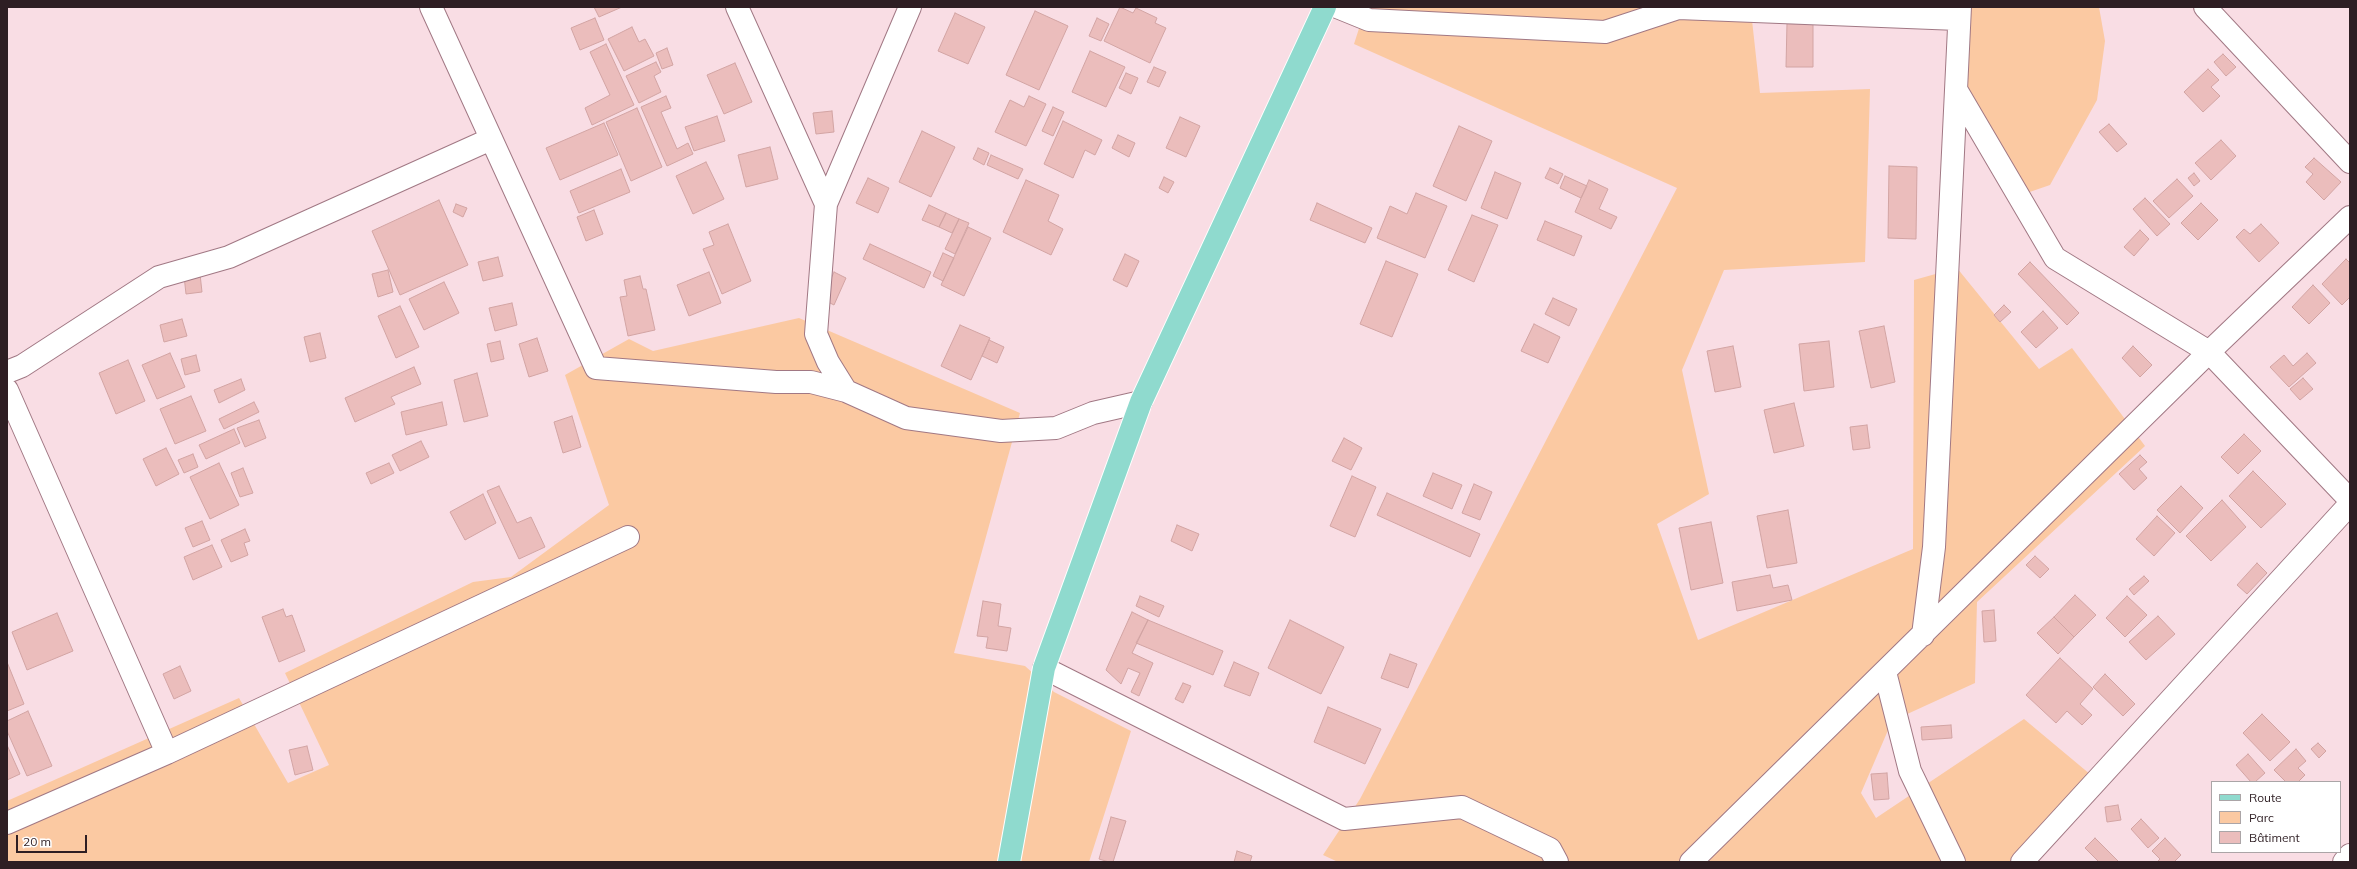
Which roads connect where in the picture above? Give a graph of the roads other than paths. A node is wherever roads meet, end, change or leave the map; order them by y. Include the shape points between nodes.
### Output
1 (431, 7) edge
2 (737, 7) edge
3 (910, 7) edge
4 (1325, 7) edge
5 (1337, 7) edge
6 (2205, 7) edge
7 (1959, 13) edge
8 (1957, 91) junction
9 (491, 139) junction
10 (2350, 162) edge
11 (826, 204) junction
12 (2350, 217) edge
13 (2209, 352) junction
14 (7, 372) edge
15 (7, 390) edge
16 (846, 391) junction
17 (1141, 402) junction
18 (2350, 500) edge
19 (2350, 504) edge
20 (628, 537) dead end
21 (1923, 635) junction
22 (1044, 668) junction
23 (1885, 672) junction
24 (167, 753) junction
25 (7, 823) edge
26 (2350, 855) edge
27 (1008, 862) edge
28 (1557, 862) edge
29 (1691, 862) edge
30 (1954, 862) edge
31 (2022, 862) edge
32 (2344, 862) edge

1 - 9 street
2 - 11 street
3 - 11 street
4 - 17 main road
5 - 7 street via 1369,20 1605,32 1678,8
6 - 10 street
7 - 8 street
8 - 13 street via 2055,258
8 - 21 street via 1934,547
9 - 14 street via 228,257 159,277 22,366
9 - 16 street via 596,368 776,382 811,382
11 - 16 street via 816,334 828,362
12 - 13 street
13 - 18 street
13 - 21 street
15 - 24 street
16 - 17 street via 906,418 1001,431 1056,428 1093,413
17 - 22 main road
19 - 31 street
20 - 24 street
21 - 23 street
22 - 27 main road
22 - 28 street via 1344,819 1462,807 1550,849
23 - 29 street
23 - 30 street via 1910,771
24 - 25 street
26 - 32 street

